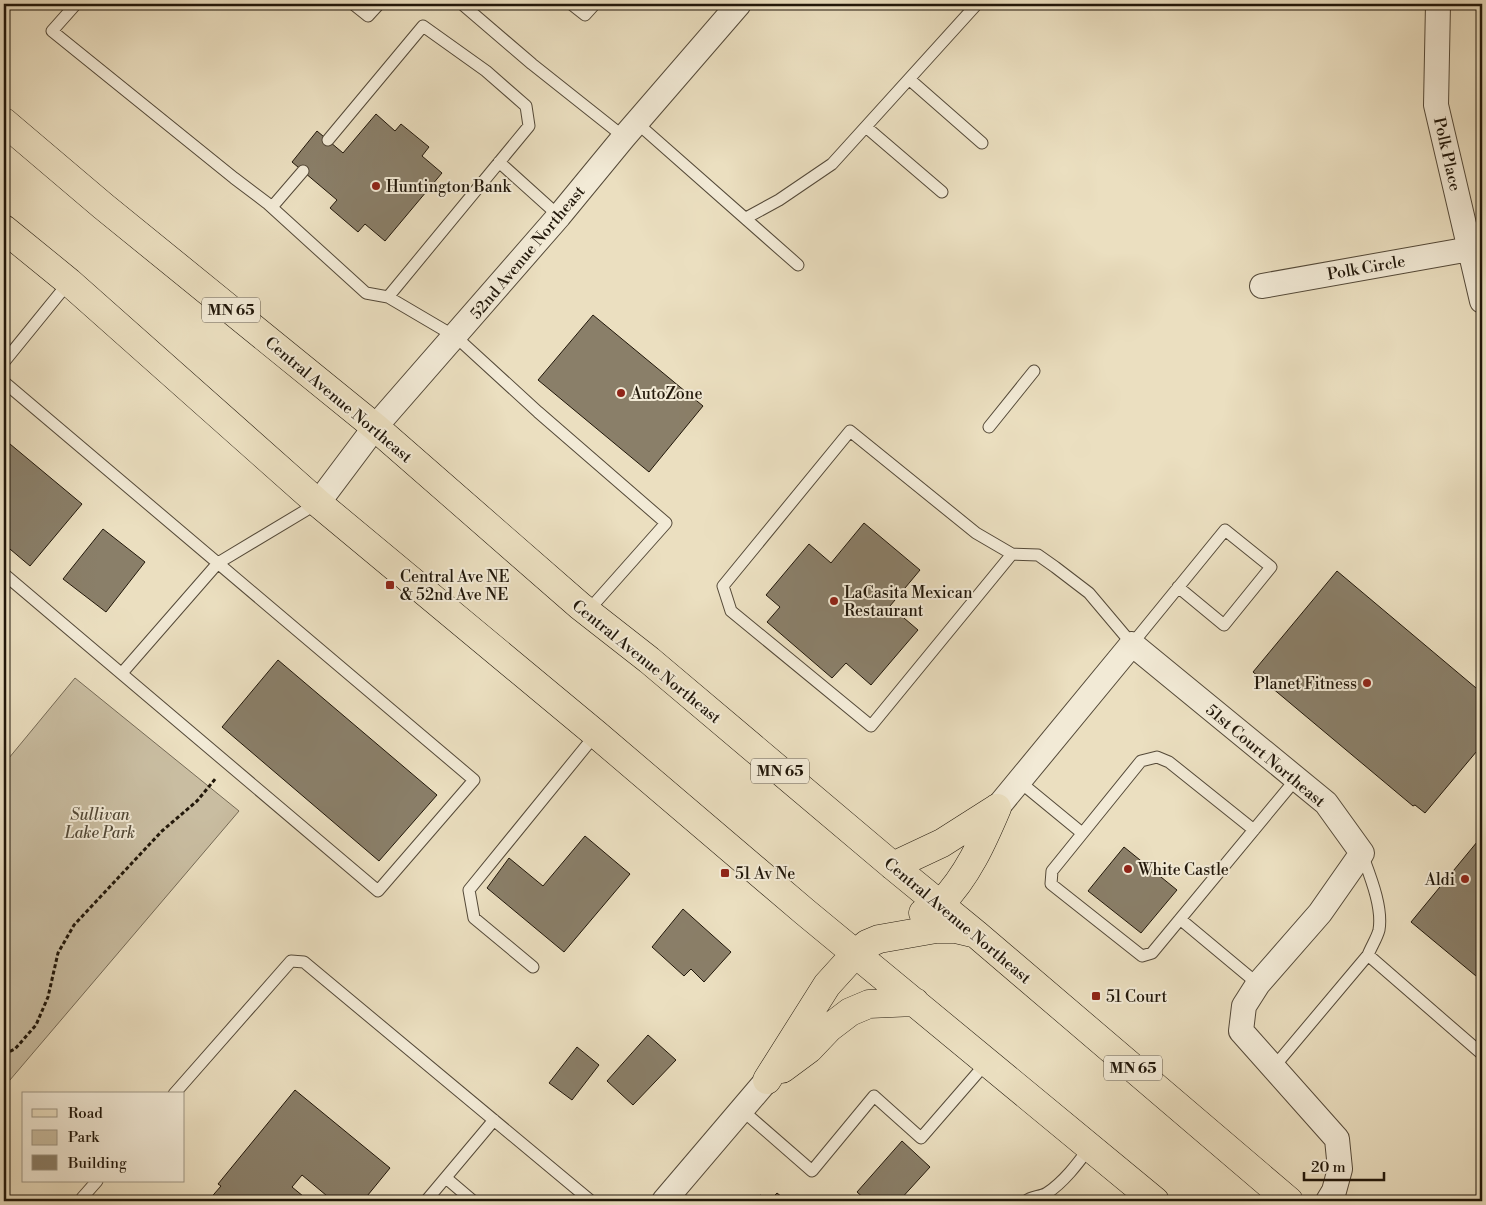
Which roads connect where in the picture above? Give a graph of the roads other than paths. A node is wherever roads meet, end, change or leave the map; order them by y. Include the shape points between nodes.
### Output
1 (76, 4) edge
2 (354, 4) edge
3 (379, 4) edge
4 (462, 4) edge
5 (571, 4) edge
6 (595, 4) edge
7 (738, 4) edge
8 (977, 4) edge
9 (1438, 4) edge
10 (910, 79) junction
11 (4, 122) edge
12 (866, 127) junction
13 (630, 130) junction
14 (328, 140) dead end
15 (982, 142) dead end
16 (499, 162) junction
17 (303, 171) dead end
18 (942, 192) dead end
19 (272, 207) junction
20 (559, 216) junction
21 (746, 218) junction
22 (4, 229) edge
23 (1470, 249) junction
24 (798, 265) dead end
25 (69, 282) junction
26 (1262, 286) dead end
27 (388, 297) junction
28 (1482, 301) edge
29 (456, 336) junction
30 (4, 362) edge
31 (1034, 371) dead end
32 (4, 382) edge
33 (375, 427) junction
34 (989, 427) dead end
35 (318, 503) junction
36 (1012, 554) junction
37 (218, 563) junction
38 (4, 574) edge
39 (1178, 587) junction
40 (587, 612) junction
41 (1132, 644) junction
42 (122, 673) junction
43 (596, 734) junction
44 (1296, 779) junction
45 (1020, 782) junction
46 (997, 808) junction
47 (1254, 830) junction
48 (1082, 833) junction
49 (1362, 853) junction
50 (893, 866) junction
51 (940, 904) junction
52 (805, 912) junction
53 (1180, 919) junction
54 (976, 934) junction
55 (856, 953) junction
56 (1368, 955) junction
57 (534, 967) dead end
58 (1258, 984) junction
59 (915, 1002) junction
60 (1482, 1054) edge
61 (987, 1061) junction
62 (1273, 1068) junction
63 (767, 1080) junction
64 (176, 1092) edge
65 (742, 1110) junction
66 (494, 1120) junction
67 (1090, 1147) junction
68 (446, 1178) junction
69 (96, 1182) edge
70 (82, 1198) dead end
71 (1049, 1198) edge
72 (426, 1201) edge
73 (473, 1201) edge
74 (591, 1201) edge
75 (664, 1201) edge
76 (1026, 1201) edge
77 (1155, 1201) edge
78 (1289, 1201) edge
79 (1328, 1201) edge

1 - 19 lane via 52,31
2 - 3 lane via 368,16
4 - 13 lane via 532,64
5 - 6 lane via 586,15
7 - 13 street, 52nd Avenue Northeast
8 - 10 lane
9 - 23 street, Polk Place via 1436,105
10 - 12 lane
10 - 15 lane
11 - 33 main road, Central Avenue Northeast / MN 65
12 - 18 lane
12 - 21 lane via 832,164
13 - 20 street, 52nd Avenue Northeast
13 - 21 lane
14 - 16 lane via 423,26 486,71 526,106 529,126
16 - 20 lane
16 - 27 lane
17 - 19 lane
19 - 27 lane via 366,293
20 - 29 street, 52nd Avenue Northeast
21 - 24 lane
22 - 25 main road
23 - 26 street, Polk Circle
23 - 28 street, Polk Place
25 - 30 lane
25 - 35 main road
27 - 29 lane
29 - 33 street, 52nd Avenue Northeast
29 - 40 lane via 666,523
31 - 34 lane
32 - 37 lane
33 - 35 street, 52nd Avenue Northeast
33 - 40 main road, Central Avenue Northeast / MN 65
35 - 37 lane
35 - 43 main road
36 - 36 lane via 976,533 850,431 723,586 731,611 871,726
36 - 41 lane via 1038,555 1055,567 1089,593
37 - 42 lane
37 - 42 lane via 474,780 378,891
38 - 42 lane
39 - 39 lane via 1226,530 1270,567 1224,625
39 - 41 lane
40 - 50 main road, Central Avenue Northeast / MN 65 via 649,660
41 - 44 street, 51st Court Northeast
41 - 45 street
43 - 52 main road
43 - 57 lane via 469,890 474,918
44 - 47 lane
44 - 49 street, 51st Court Northeast via 1326,803
45 - 46 street
45 - 48 lane
46 - 50 main road via 942,843
46 - 51 main road via 981,846
47 - 48 lane via 1169,762 1157,757 1142,761
47 - 53 lane
48 - 53 lane via 1052,871 1051,884 1142,956 1152,953
49 - 56 lane via 1376,894 1379,918 1379,931
49 - 58 street via 1320,913
50 - 51 main road, Central Avenue Northeast / MN 65
51 - 52 main road via 915,917 872,928 834,924
51 - 54 main road, Central Avenue Northeast / MN 65
52 - 55 main road
53 - 58 lane
54 - 55 main road via 955,929 927,930 879,939
54 - 78 main road, Central Avenue Northeast / MN 65
55 - 59 main road
55 - 63 main road via 827,985
56 - 60 lane
56 - 62 lane
58 - 62 street via 1244,1006 1241,1031
59 - 61 main road
59 - 63 main road via 869,1004 850,1012 809,1049
61 - 65 lane via 921,1138 874,1096 812,1171
61 - 67 main road
62 - 79 street via 1337,1139 1340,1169
63 - 65 street
64 - 66 lane via 290,961 304,962
65 - 75 street
66 - 68 lane
66 - 74 lane
67 - 71 lane
67 - 77 main road
68 - 72 lane
68 - 73 lane
69 - 70 lane
71 - 76 lane via 1036,1196

